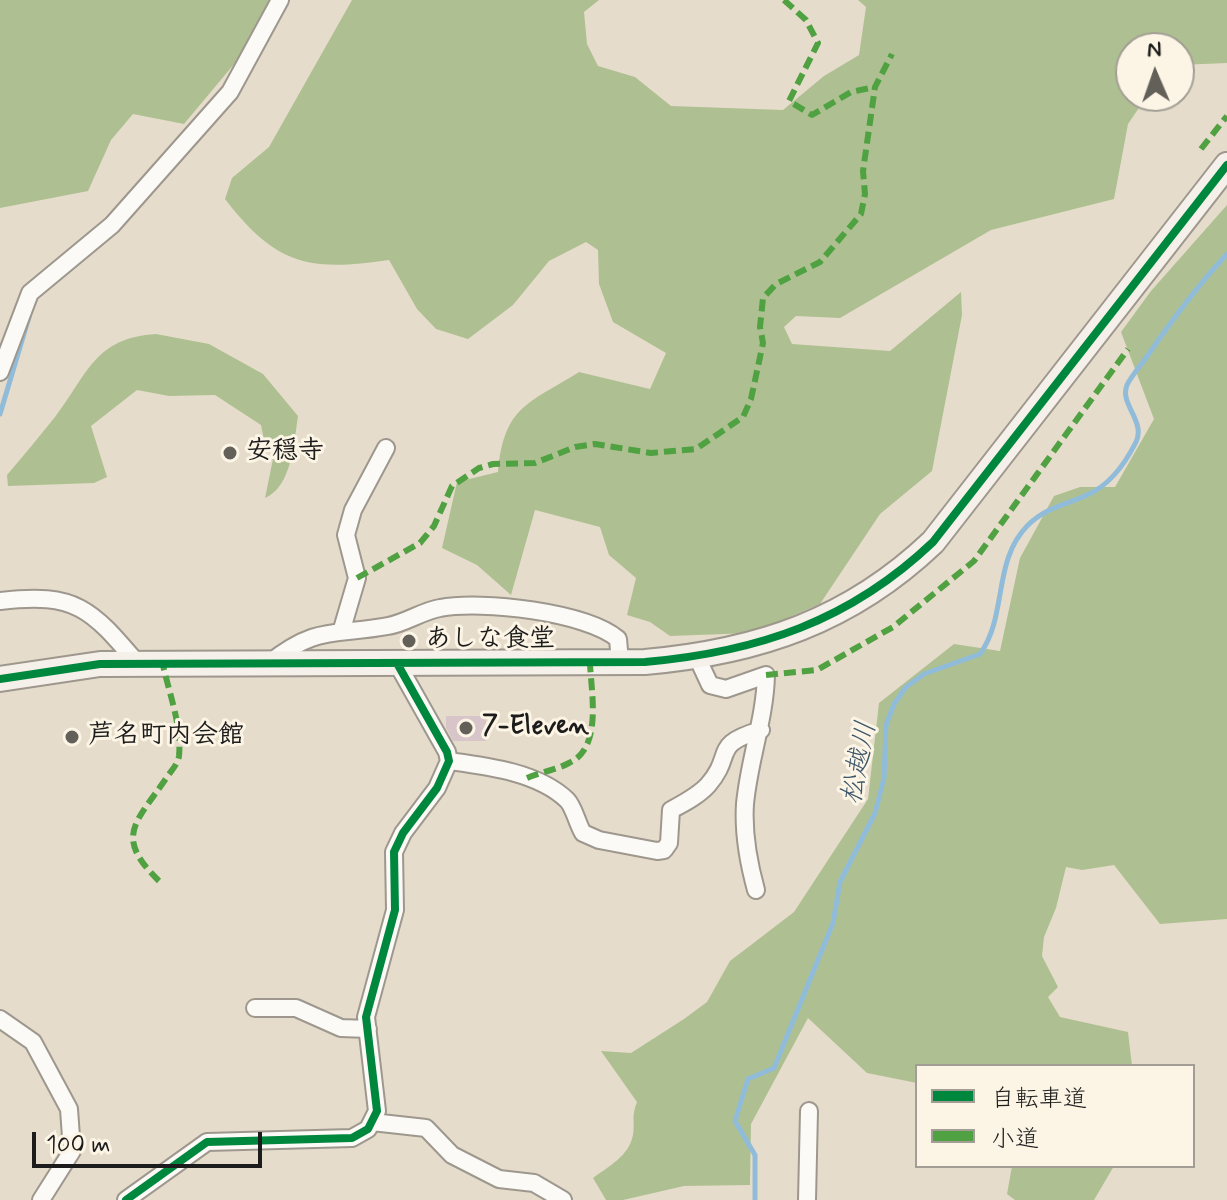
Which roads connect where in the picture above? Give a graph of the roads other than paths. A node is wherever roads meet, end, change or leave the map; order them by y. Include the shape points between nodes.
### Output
1 (280, 0) edge
2 (1227, 165) edge
3 (0, 372) edge
4 (386, 448) dead end
5 (0, 601) edge
6 (342, 629) junction
7 (697, 657) junction
8 (620, 662) junction
9 (138, 664) junction
10 (266, 665) junction
11 (398, 665) junction
12 (0, 679) edge
13 (761, 730) junction
14 (449, 761) junction
15 (756, 890) dead end
16 (255, 1008) dead end
17 (0, 1019) edge
18 (368, 1029) junction
19 (809, 1111) dead end
20 (372, 1122) junction
21 (41, 1200) edge
22 (126, 1200) edge
23 (563, 1200) edge
24 (807, 1200) edge

1 - 3 street via 230,92 112,225 30,293
2 - 7 street via 933,542 904,569 818,622
4 - 6 street via 353,510 346,535 357,578
5 - 9 street via 69,601 99,618
6 - 8 street via 389,626 440,608 510,607 603,626 618,639
6 - 10 street via 292,645
7 - 8 street
7 - 13 street via 710,685 726,689 766,675
8 - 11 street
9 - 10 street
9 - 12 street via 60,668
10 - 11 street
11 - 14 street
13 - 14 street via 727,744 708,785 671,810 669,843 657,851 583,833 569,802 527,778
13 - 15 street via 745,803 745,853
14 - 18 street via 394,852 395,910 366,1017
16 - 18 street via 296,1008 341,1028
17 - 21 street via 33,1042 69,1109 72,1151
18 - 20 street via 377,1094
19 - 24 street
20 - 22 street via 352,1138 207,1142
20 - 23 street via 426,1128 452,1155 499,1179 534,1183

